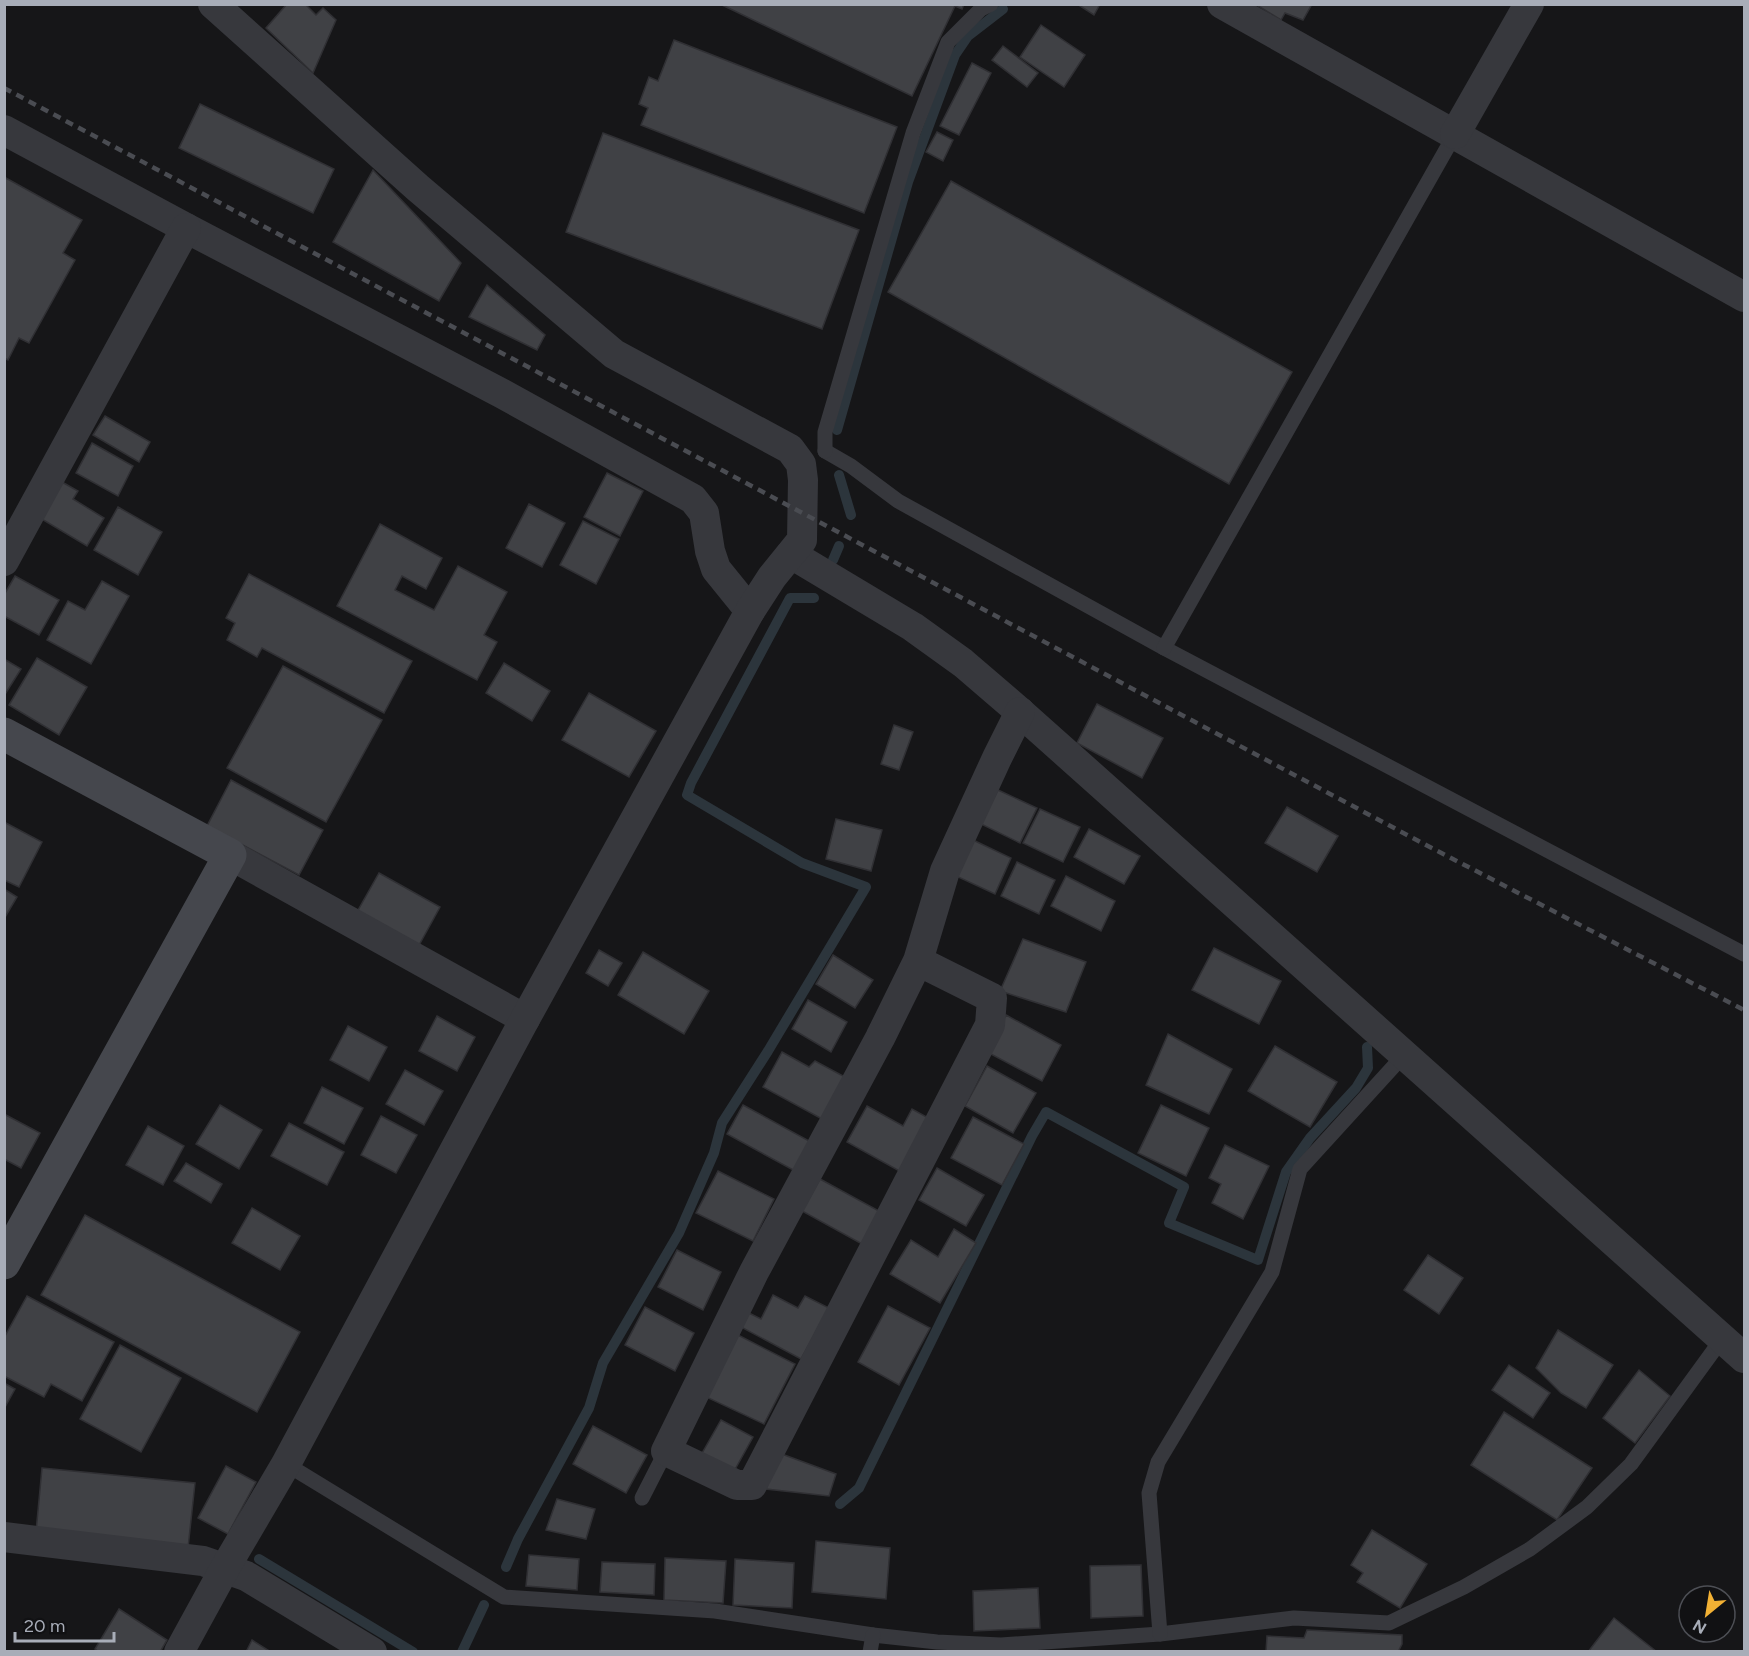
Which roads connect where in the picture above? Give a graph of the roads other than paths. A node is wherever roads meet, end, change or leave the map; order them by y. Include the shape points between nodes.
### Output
1 (213, 4) edge
2 (991, 4) edge
3 (1222, 4) edge
4 (1529, 4) edge
5 (4, 130) edge
6 (1455, 134) junction
7 (186, 228) junction
8 (1744, 297) edge
9 (813, 457) junction
10 (791, 554) junction
11 (4, 561) edge
12 (750, 611) junction
13 (1164, 648) junction
14 (1020, 712) junction
15 (4, 734) edge
16 (230, 855) junction
17 (1744, 954) edge
18 (918, 960) junction
19 (525, 1019) junction
20 (1404, 1055) junction
21 (4, 1263) edge
22 (1722, 1339) junction
23 (1744, 1358) edge
24 (666, 1451) junction
25 (286, 1464) junction
26 (642, 1498) dead end
27 (4, 1537) edge
28 (225, 1568) junction
29 (1160, 1634) junction
30 (873, 1635) junction
31 (179, 1652) edge
32 (372, 1652) edge
33 (870, 1652) edge

1 - 9 street via 418,188 614,354 790,449
2 - 9 lane via 948,42 913,133 825,432
3 - 6 street
4 - 6 street
5 - 7 street
6 - 8 street
6 - 13 lane
7 - 11 street
7 - 12 street via 693,499 704,513 716,569
9 - 10 street via 803,480 802,540
9 - 13 lane via 851,466 898,501
10 - 12 street
10 - 14 street via 913,627
12 - 19 street
13 - 17 lane
14 - 18 street via 945,871
14 - 20 street
15 - 16 street
16 - 19 street
16 - 21 street
18 - 24 street via 754,1272
18 - 24 street via 992,998 990,1025 752,1485 737,1485
19 - 25 street
20 - 22 street
20 - 29 lane via 1300,1169 1272,1272 1158,1462 1149,1493
22 - 23 street
22 - 29 lane via 1631,1464 1587,1507 1530,1549 1464,1587 1389,1623 1294,1618
24 - 26 lane
25 - 28 street
25 - 30 lane via 504,1598 715,1611
27 - 28 street
28 - 31 street
28 - 32 street via 246,1576
29 - 30 lane via 1001,1645
30 - 33 lane

